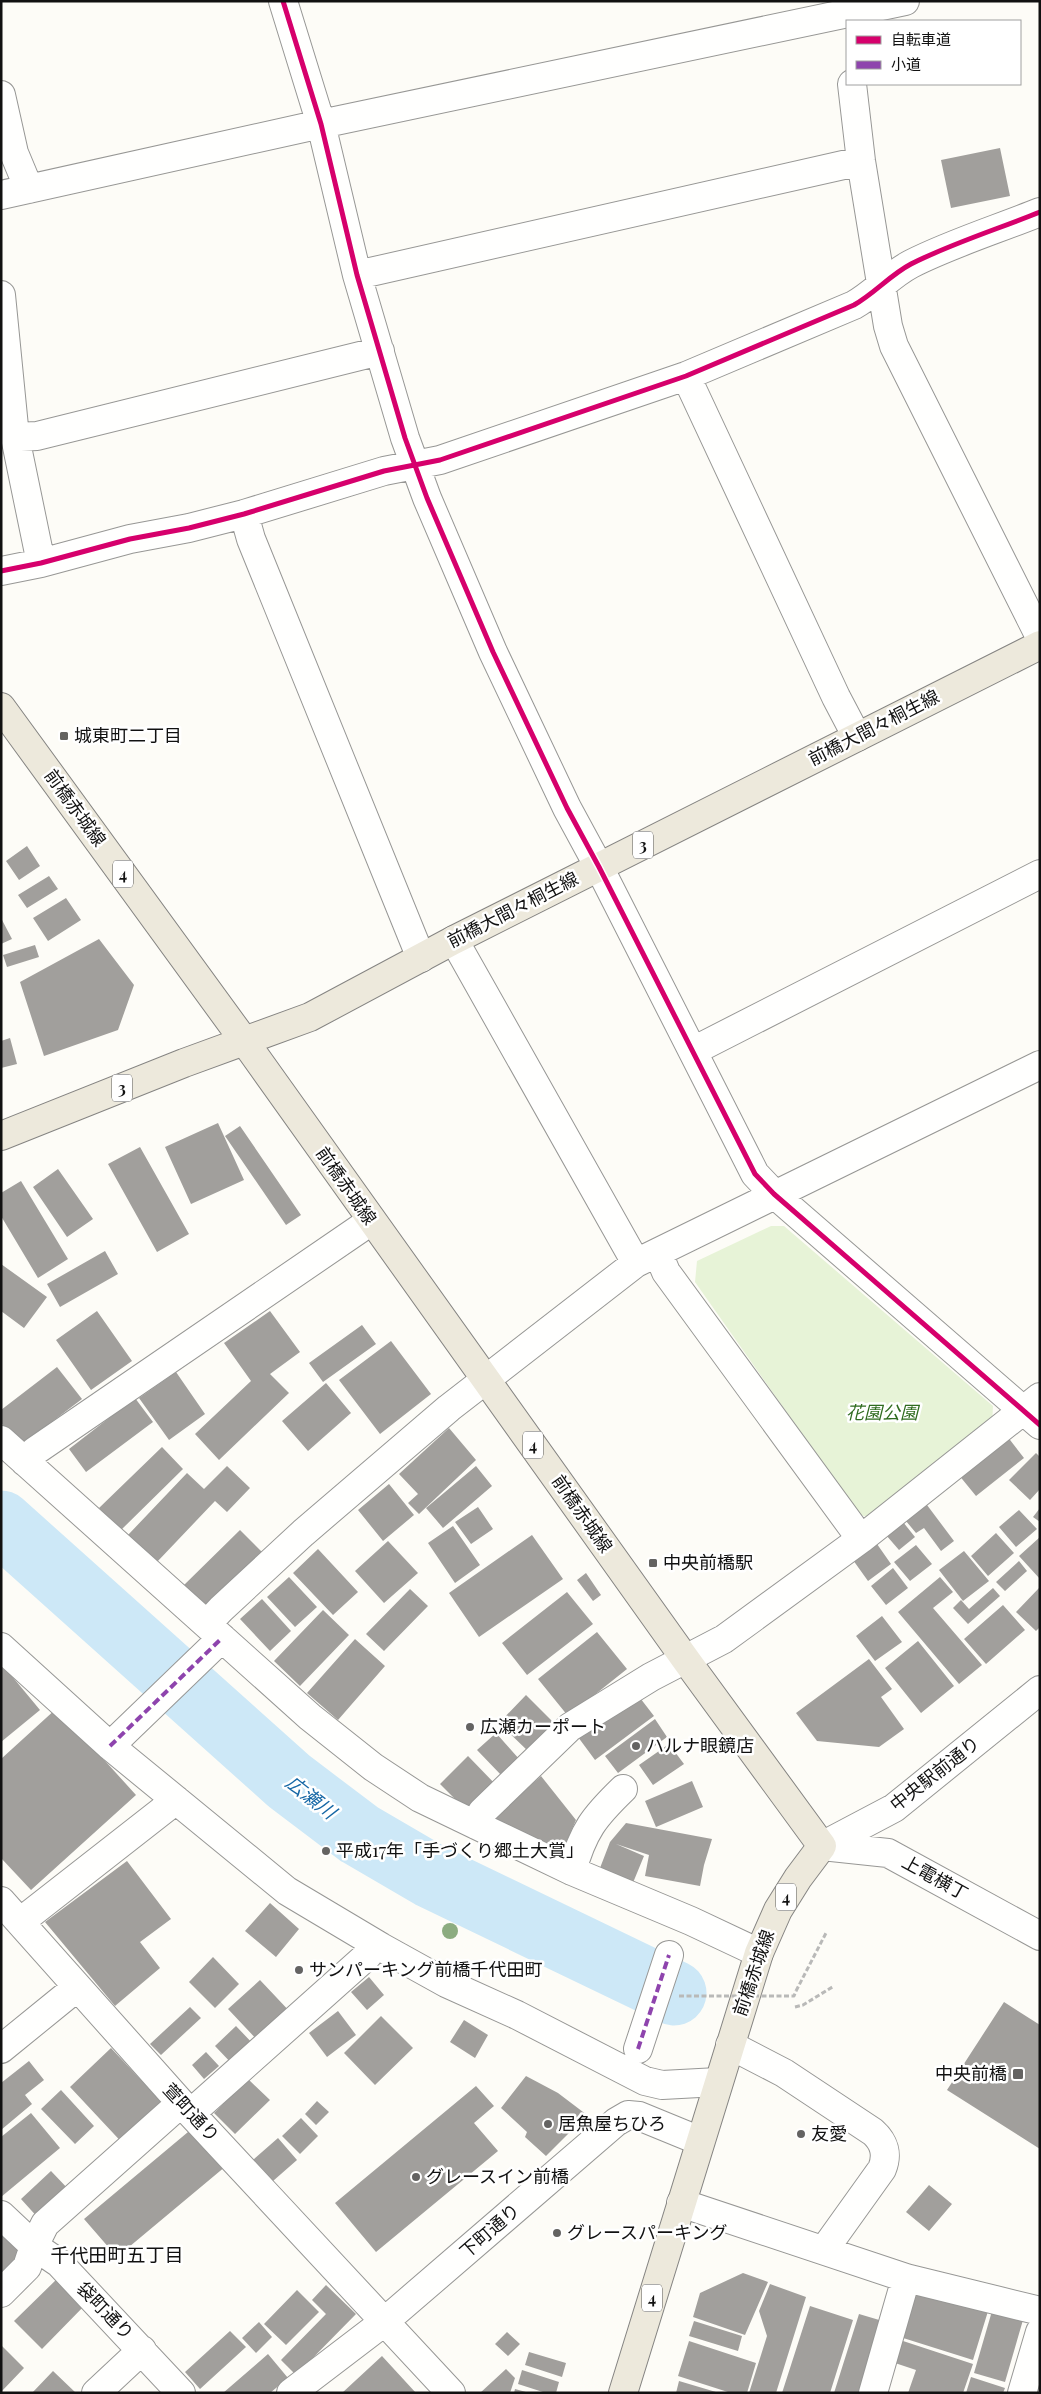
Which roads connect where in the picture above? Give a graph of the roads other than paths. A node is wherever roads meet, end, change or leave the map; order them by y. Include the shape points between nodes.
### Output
1 (283, 1) edge
2 (905, 1) edge
3 (844, 19) edge
4 (852, 85) edge
5 (1, 96) edge
6 (321, 124) junction
7 (861, 161) junction
8 (29, 189) junction
9 (1, 195) edge
10 (1040, 212) edge
11 (357, 275) junction
12 (882, 283) junction
13 (1, 295) edge
14 (380, 351) junction
15 (686, 376) junction
16 (15, 437) junction
17 (416, 465) junction
18 (244, 514) junction
19 (41, 563) junction
20 (1, 570) edge
21 (1040, 637) edge
22 (1040, 645) edge
23 (1, 707) edge
24 (857, 737) junction
25 (599, 867) junction
26 (1040, 874) edge
27 (454, 940) junction
28 (421, 958) junction
29 (244, 1042) junction
30 (692, 1051) junction
31 (1040, 1065) edge
32 (1, 1136) edge
33 (774, 1194) junction
34 (370, 1221) junction
35 (647, 1258) junction
36 (487, 1380) junction
37 (1035, 1411) edge
38 (1, 1440) edge
39 (25, 1462) junction
40 (861, 1539) junction
41 (215, 1631) junction
42 (1, 1647) edge
43 (686, 1660) junction
44 (1040, 1690) edge
45 (110, 1746) junction
46 (623, 1789) dead end
47 (176, 1800) junction
48 (476, 1825) junction
49 (822, 1846) junction
50 (572, 1871) junction
51 (1, 1902) edge
52 (20, 1922) junction
53 (1040, 1936) edge
54 (375, 1944) junction
55 (759, 1953) junction
56 (666, 1964) dead end
57 (76, 1988) junction
58 (730, 2045) junction
59 (1, 2049) edge
60 (634, 2061) junction
61 (718, 2082) junction
62 (186, 2108) junction
63 (628, 2115) junction
64 (700, 2141) junction
65 (681, 2203) junction
66 (1, 2215) edge
67 (34, 2246) junction
68 (824, 2250) junction
69 (906, 2278) junction
70 (1, 2293) edge
71 (1040, 2311) edge
72 (384, 2322) junction
73 (1040, 2332) edge
74 (142, 2350) junction
75 (96, 2393) edge
76 (181, 2393) edge
77 (291, 2393) edge
78 (450, 2393) edge
79 (623, 2393) edge
80 (873, 2393) edge
81 (1022, 2393) edge

1 - 6 street
2 - 3 street
3 - 6 street
4 - 7 street
5 - 8 street via 14,153
6 - 8 street
6 - 11 street
7 - 11 street
7 - 12 street
8 - 9 street
10 - 12 street via 910,265
11 - 14 street
12 - 15 street via 870,296 854,305
12 - 21 street via 894,346
13 - 16 street
14 - 16 street via 36,436
14 - 17 street
15 - 17 street via 440,460
15 - 24 street
16 - 19 street
17 - 18 street via 384,471
17 - 25 street via 493,652 567,808
18 - 19 street
18 - 28 street via 251,539
19 - 20 street
22 - 24 main road, 前橋大間々桐生線 / 3
23 - 29 main road, 前橋赤城線 / 4
24 - 25 main road, 前橋大間々桐生線 / 3
25 - 27 main road, 前橋大間々桐生線 / 3
25 - 30 street
26 - 30 street
27 - 28 main road, 前橋大間々桐生線 / 3
27 - 35 street
28 - 29 main road, 前橋大間々桐生線 / 3 via 310,1017
29 - 32 main road, 前橋大間々桐生線 / 3
29 - 34 main road, 前橋赤城線 / 4
30 - 33 street via 754,1174
31 - 33 street
33 - 35 street
33 - 37 street
34 - 36 main road, 前橋赤城線 / 4
34 - 39 street via 35,1451
35 - 36 street
35 - 40 street via 666,1272
36 - 41 street via 448,1408 303,1533 221,1609
36 - 43 main road, 前橋赤城線 / 4
37 - 40 street
38 - 39 street
39 - 41 street
40 - 43 street via 724,1639
41 - 45 street via 185,1672
41 - 48 street via 310,1717 373,1767 420,1798
42 - 45 street
43 - 48 street via 570,1727 482,1812
43 - 49 main road, 前橋赤城線 / 4
44 - 49 street, 中央駅前通り via 894,1808
45 - 47 street
46 - 50 street via 600,1811 584,1834
47 - 52 street
47 - 54 street via 287,1891
48 - 50 street
49 - 53 street, 上電横丁 via 888,1853
49 - 55 main road, 前橋赤城線 / 4 via 778,1910
50 - 55 street
51 - 52 street, 萱町通り
52 - 57 street, 萱町通り
54 - 60 street via 446,1982
54 - 62 street via 368,1955
55 - 58 main road, 前橋赤城線 / 4
56 - 60 street
57 - 59 street
57 - 62 street, 萱町通り
58 - 61 main road, 前橋赤城線 / 4
58 - 68 street via 784,2073 881,2140 886,2158 882,2168
60 - 61 street via 645,2081 662,2085
60 - 63 street via 638,2097
61 - 64 main road, 前橋赤城線 / 4
62 - 67 street via 45,2224
62 - 72 street, 萱町通り
63 - 64 street via 639,2116
63 - 72 street, 下町通り
64 - 65 main road, 前橋赤城線 / 4
65 - 68 street
65 - 79 main road, 前橋赤城線 / 4
66 - 67 street, 袋町通り
67 - 70 street via 27,2267
67 - 74 street, 袋町通り via 59,2263
68 - 69 street
69 - 71 street
69 - 80 street
72 - 77 street, 下町通り
72 - 78 street, 萱町通り
73 - 81 street
74 - 75 street
74 - 76 street, 袋町通り

